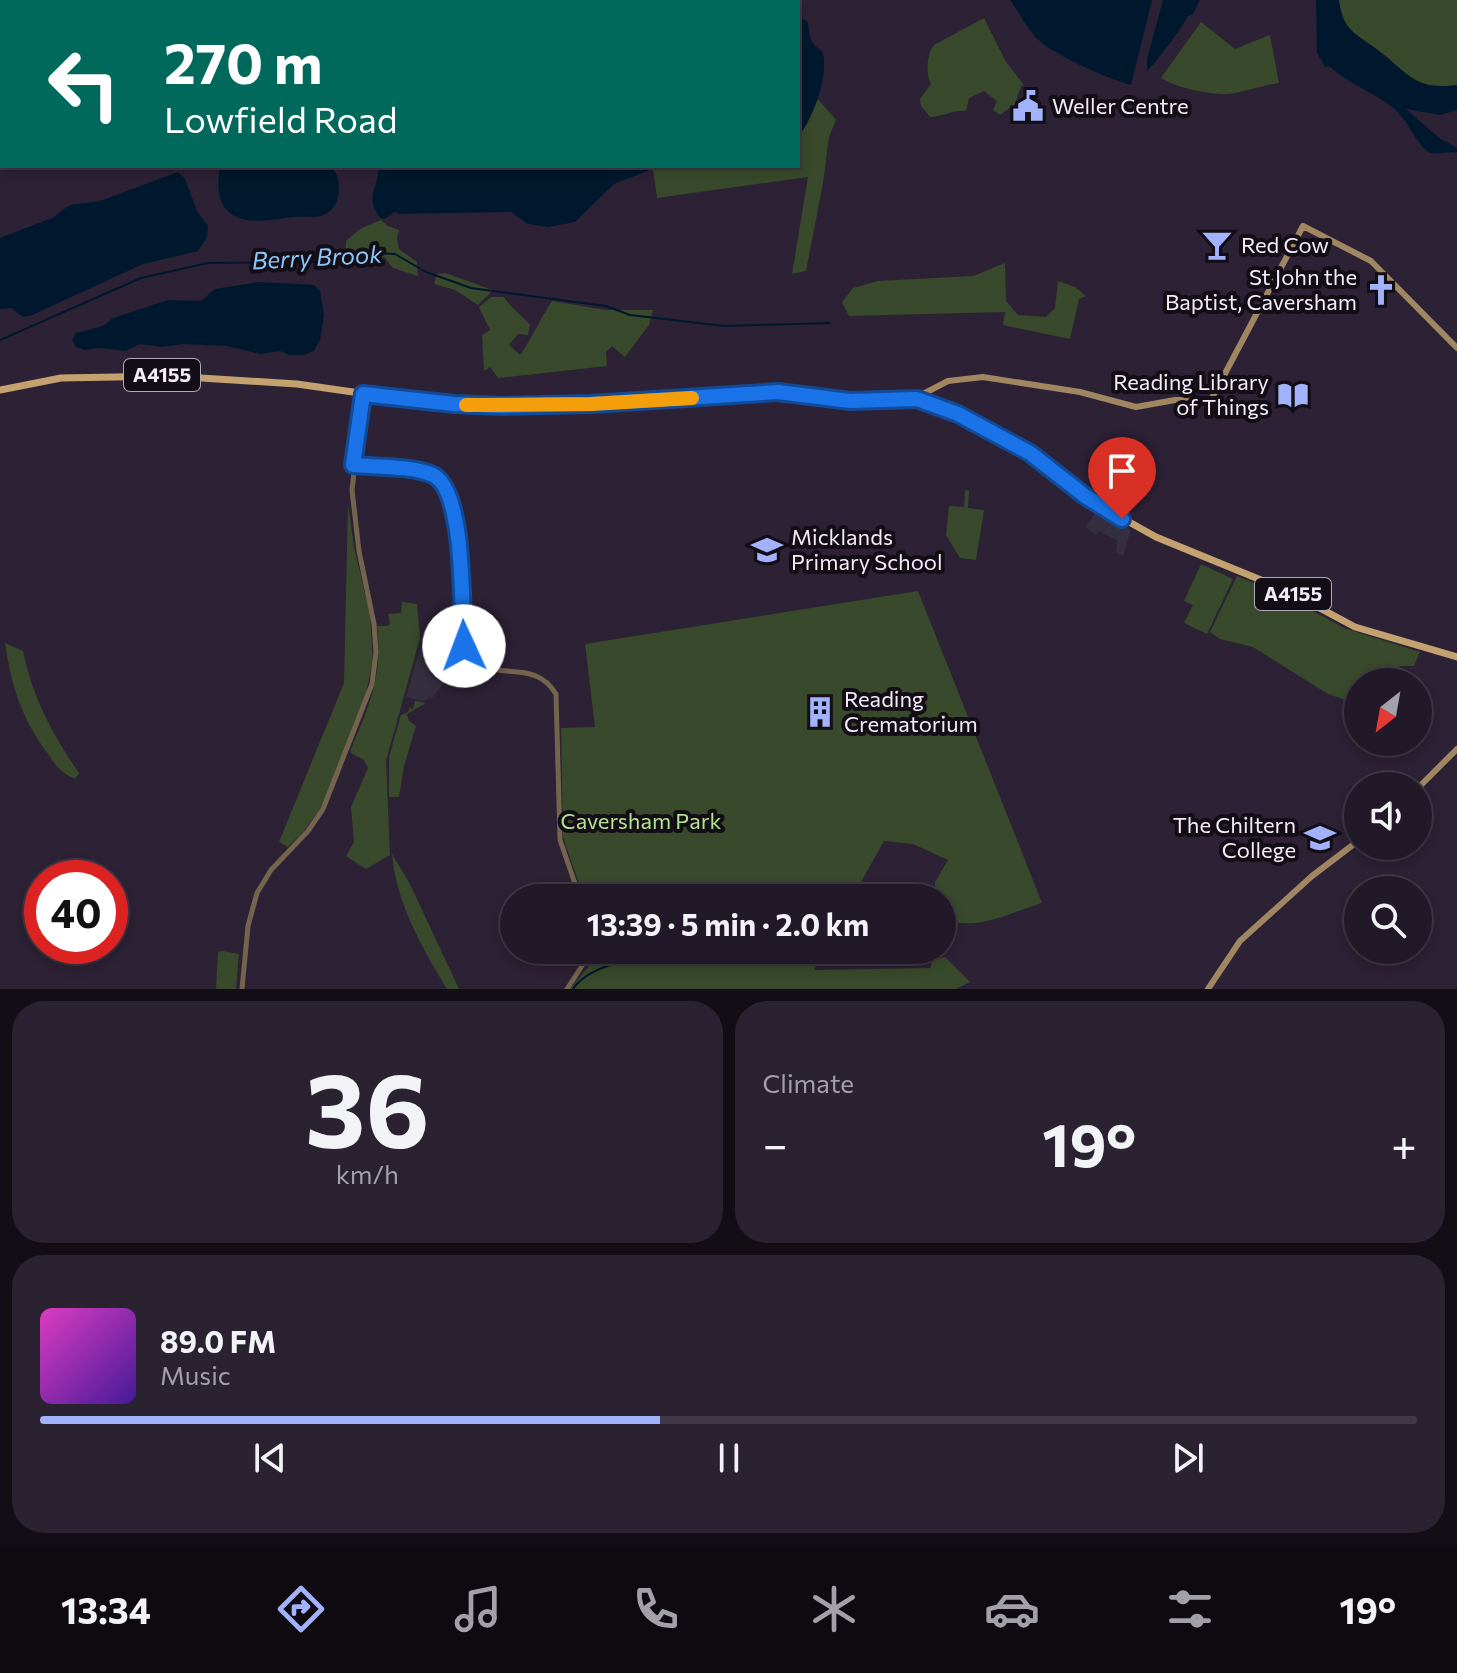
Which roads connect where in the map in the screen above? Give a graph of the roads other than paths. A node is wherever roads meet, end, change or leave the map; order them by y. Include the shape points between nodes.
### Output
1 (1457, 348) edge
2 (0, 390) edge
3 (352, 392) junction
4 (363, 394) junction
5 (383, 397) junction
6 (924, 402) junction
7 (361, 406) junction
8 (353, 465) junction
9 (1457, 657) edge
10 (1457, 749) edge
11 (1432, 774) edge
12 (1344, 852) edge
13 (575, 884) edge
14 (582, 964) edge
15 (242, 989) edge
16 (567, 989) edge
17 (1208, 989) edge

1 - 6 main road via 1371,261 1303,226 1213,398 1206,402 1175,400 1136,407 983,377 930,389 923,394
2 - 3 main road, A4155 via 61,378 146,375
3 - 4 main road, A4155
3 - 7 street
4 - 5 main road, A4155
4 - 7 street
5 - 6 main road, A4155 via 502,406 778,392 827,400
5 - 7 street
6 - 9 main road, A4155 via 1030,453 1097,504 1156,537 1288,591 1355,627
7 - 8 street
8 - 13 street via 424,472 445,485 462,577 464,646 489,670 535,674 556,694 560,840
8 - 15 street via 355,521 374,624 372,684 323,809 257,893
10 - 11 main road
12 - 17 main road via 1240,941
14 - 16 street

